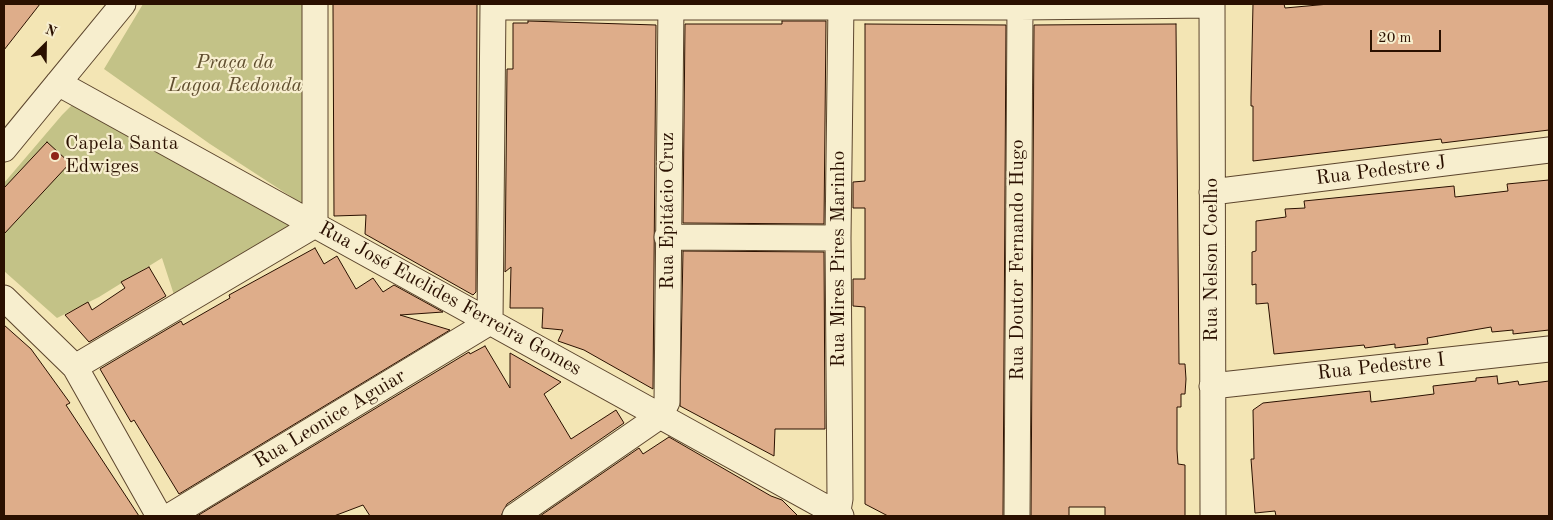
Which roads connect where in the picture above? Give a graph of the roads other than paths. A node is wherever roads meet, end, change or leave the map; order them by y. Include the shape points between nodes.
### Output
1 (123, 4) edge
2 (316, 4) edge
3 (1212, 4) edge
4 (493, 5) edge
5 (671, 5) edge
6 (841, 5) edge
7 (1020, 6) edge
8 (58, 83) junction
9 (4, 149) edge
10 (1549, 150) edge
11 (1212, 192) junction
12 (315, 225) junction
13 (667, 238) junction
14 (838, 238) junction
15 (4, 298) edge
16 (490, 322) junction
17 (1549, 349) edge
18 (75, 367) junction
19 (1212, 386) junction
20 (660, 416) junction
21 (159, 516) edge
22 (170, 516) edge
23 (515, 516) edge
24 (839, 516) edge
25 (1017, 516) edge
26 (1213, 516) edge

1 - 8 street
2 - 12 street
3 - 7 street
3 - 11 street, Rua Nelson Coelho
4 - 5 street
4 - 16 street
5 - 6 street
5 - 13 street, Rua Epitácio Cruz
6 - 7 street
6 - 14 street, Rua Mires Pires Marinho
7 - 25 street, Rua Doutor Fernando Hugo
8 - 9 street
8 - 12 street, Rua José Euclides Ferreira Gomes
10 - 11 street, Rua Pedestre J
11 - 19 street, Rua Nelson Coelho
12 - 16 street, Rua José Euclides Ferreira Gomes
12 - 18 street
13 - 14 street
13 - 20 street, Rua Epitácio Cruz via 668,389 667,402
14 - 24 street, Rua Mires Pires Marinho
15 - 18 street
16 - 20 street, Rua José Euclides Ferreira Gomes
16 - 22 street, Rua Leonice Aguiar
17 - 19 street, Rua Pedestre I
18 - 21 street
19 - 26 street, Rua Nelson Coelho
20 - 23 street
20 - 24 street, Rua José Euclides Ferreira Gomes

